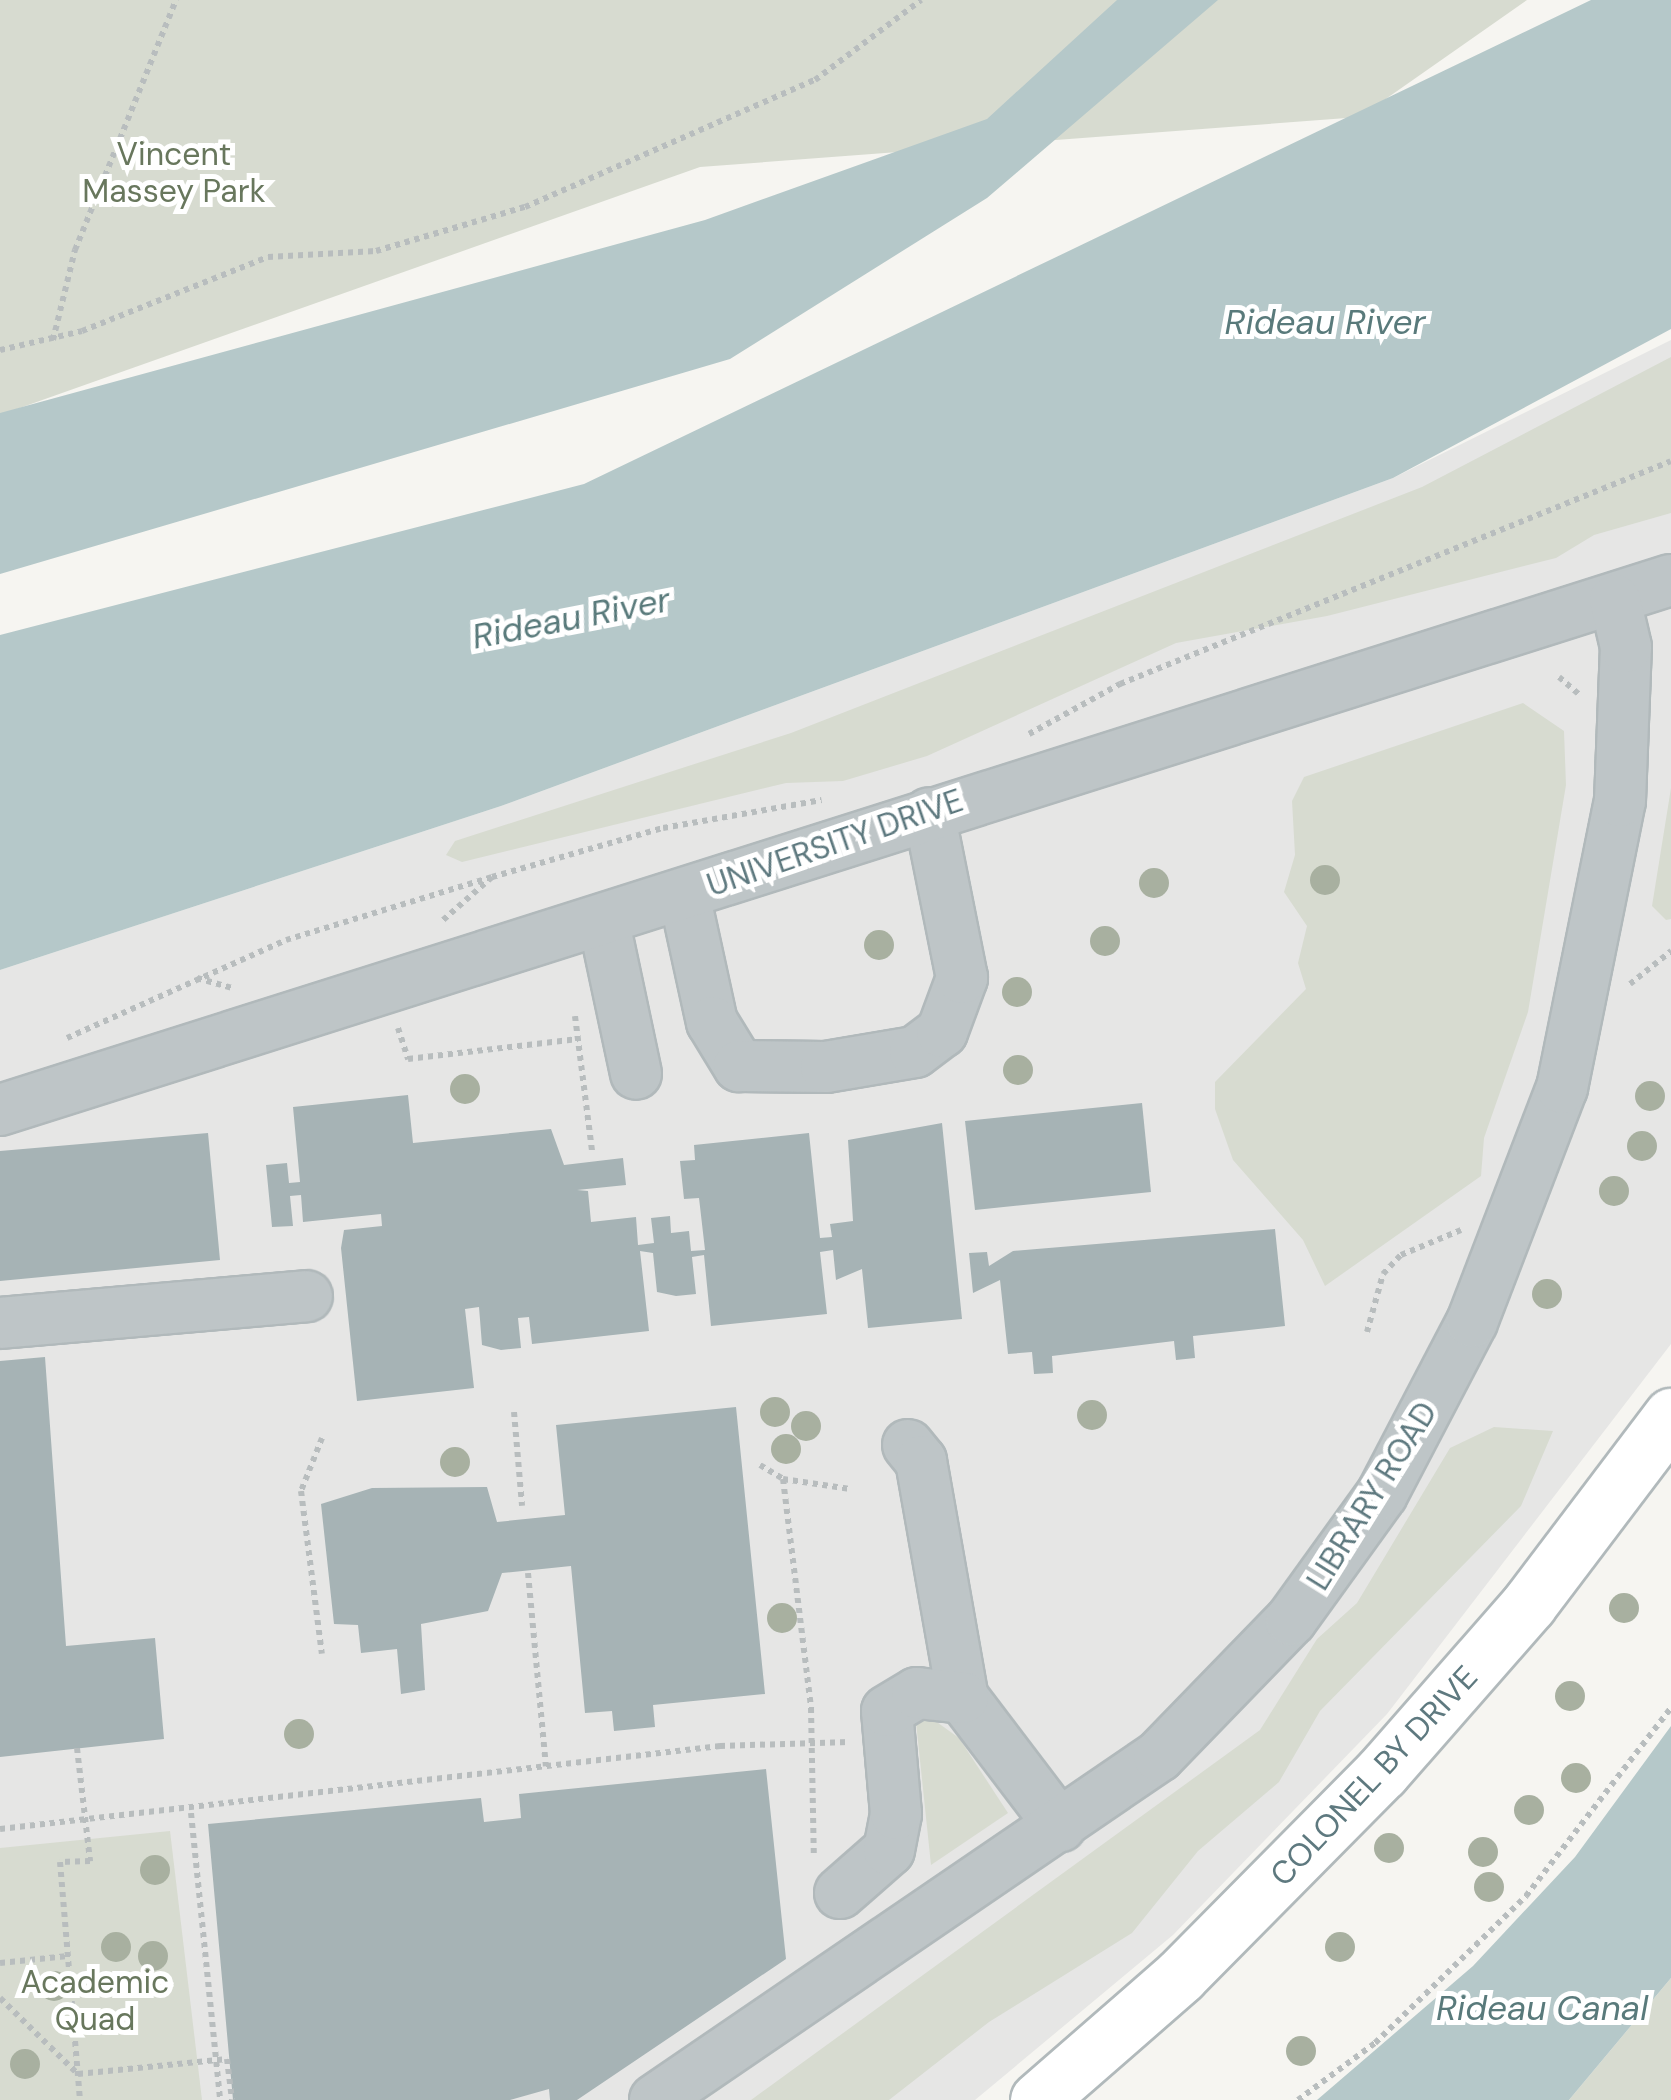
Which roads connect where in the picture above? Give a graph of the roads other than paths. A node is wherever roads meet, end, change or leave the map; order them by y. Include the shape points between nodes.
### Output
1 (1671, 580) edge
2 (1615, 600) junction
3 (928, 813) junction
4 (684, 894) junction
5 (604, 922) junction
6 (636, 1074) dead end
7 (0, 1110) edge
8 (307, 1296) dead end
9 (0, 1323) edge
10 (1671, 1416) edge
11 (908, 1445) dead end
12 (962, 1698) junction
13 (1060, 1826) junction
14 (827, 1882) road end
15 (654, 2100) edge
16 (1038, 2100) edge

1 - 2 street, UNIVERSITY DRIVE
2 - 3 street, UNIVERSITY DRIVE
2 - 13 street, LIBRARY ROAD via 1626,647 1624,741 1598,946 1550,1125 1472,1322 1382,1494 1291,1620 1158,1756
3 - 4 street, UNIVERSITY DRIVE
3 - 4 street via 962,978 942,1032 915,1052 826,1067 739,1066 712,1022
4 - 5 street, UNIVERSITY DRIVE
5 - 6 street
5 - 7 street, UNIVERSITY DRIVE
8 - 9 street
10 - 16 main road, COLONEL BY DRIVE via 1552,1576 1382,1772 1180,1976
11 - 12 street via 921,1461
12 - 13 street
12 - 14 street via 917,1692 887,1711 889,1850
13 - 15 street, LIBRARY ROAD

